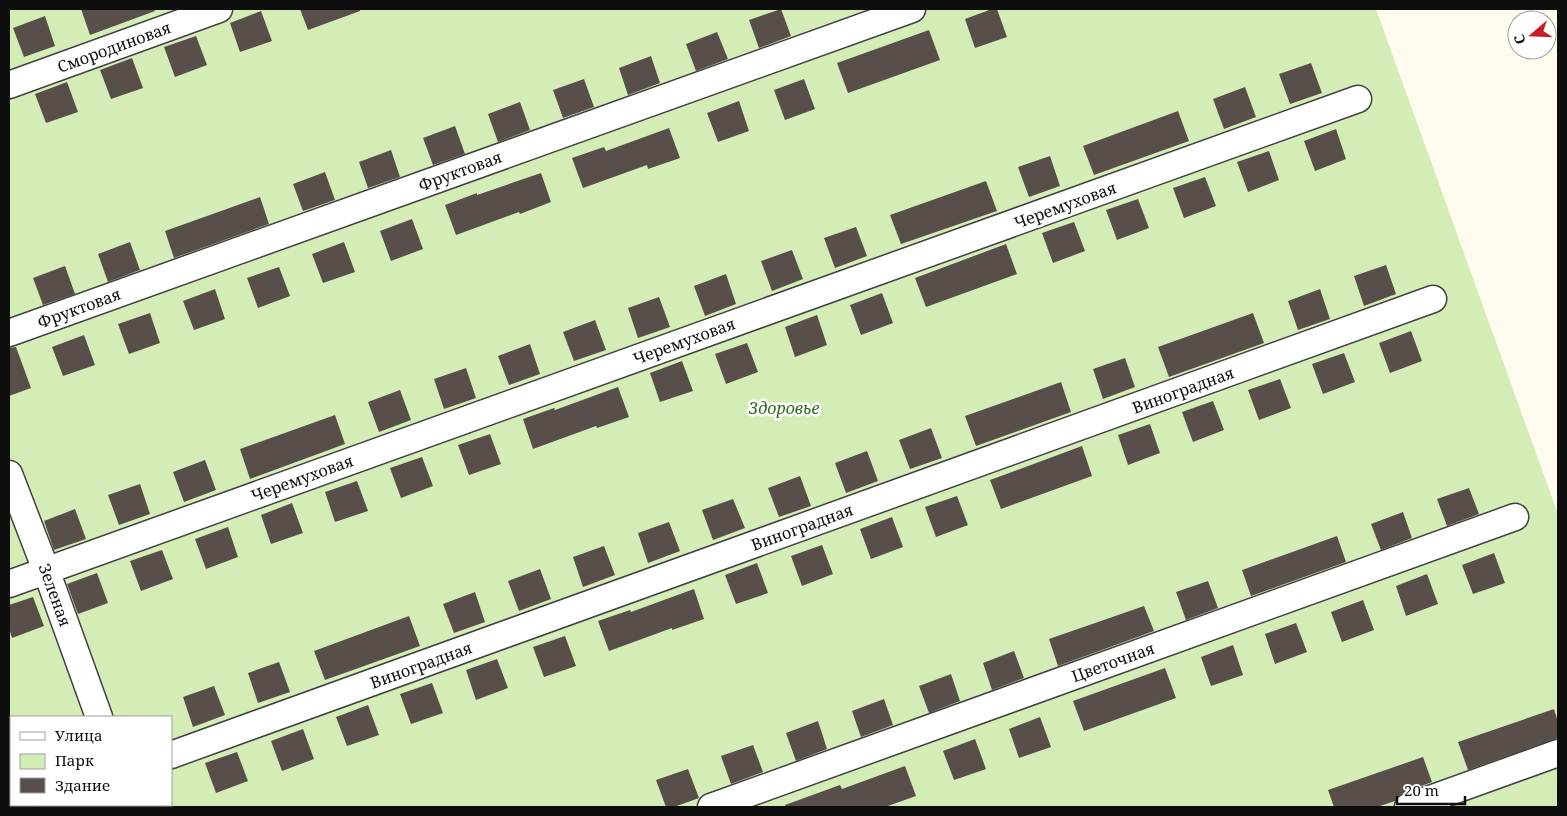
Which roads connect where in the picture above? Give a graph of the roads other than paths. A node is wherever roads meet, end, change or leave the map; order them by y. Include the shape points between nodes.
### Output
1 (219, 9) edge
2 (912, 9) edge
3 (9, 85) edge
4 (1358, 99) dead end
5 (1433, 299) dead end
6 (9, 333) edge
7 (9, 474) edge
8 (1515, 517) dead end
9 (46, 570) junction
10 (9, 584) edge
11 (98, 716) edge
12 (1558, 753) edge
13 (172, 755) edge
14 (711, 807) edge
15 (1408, 807) edge

1 - 3 street, Смородиновая
2 - 6 street, Фруктовая
4 - 9 street, Черемуховая
5 - 13 street, Виноградная
7 - 9 street, Зеленая
8 - 14 street, Цветочная
9 - 10 street, Черемуховая
9 - 11 street, Зеленая
12 - 15 street

